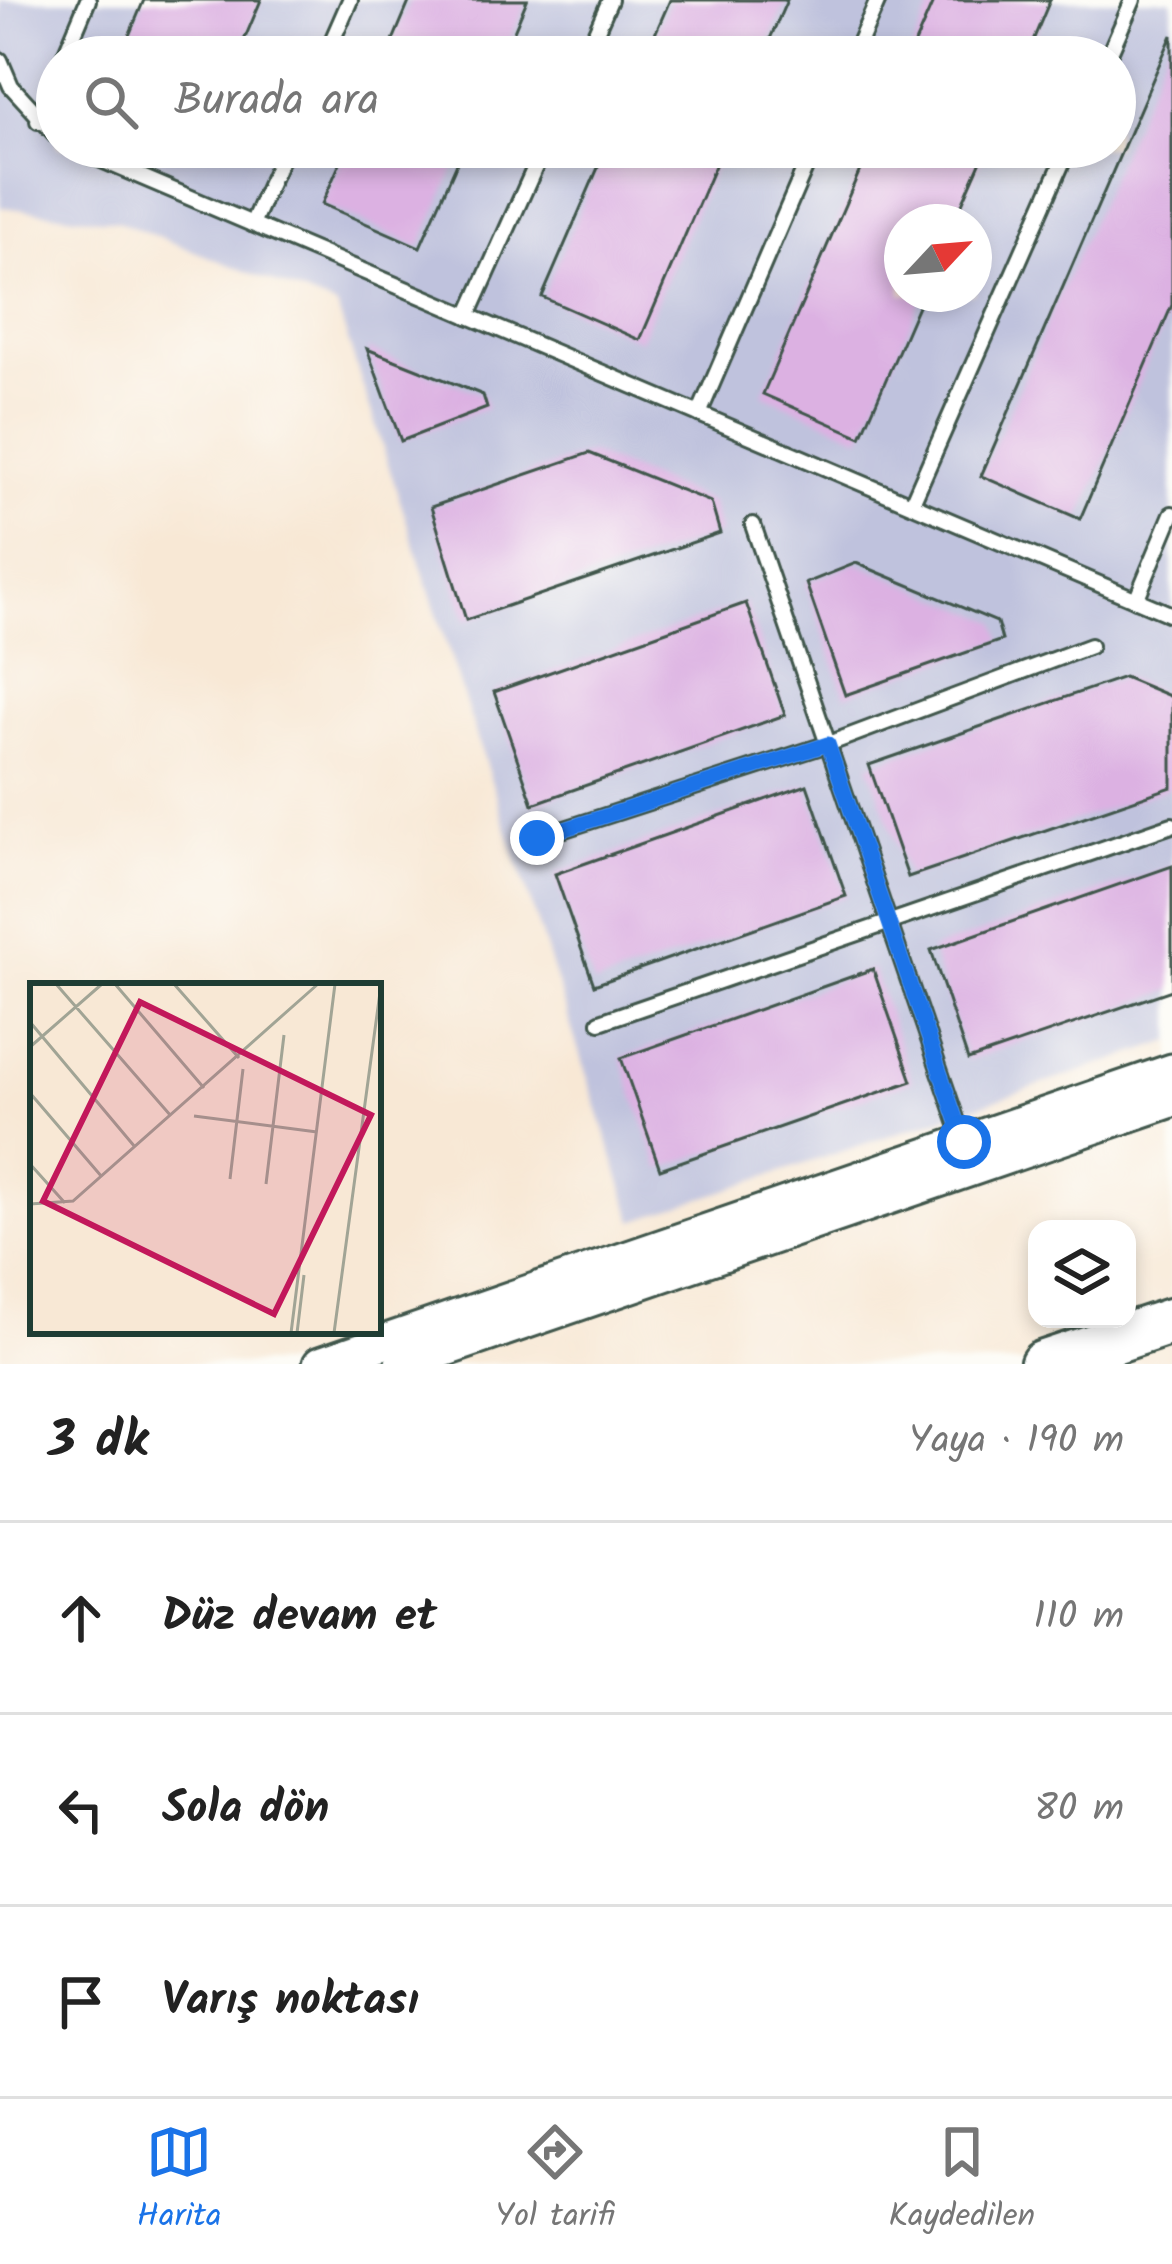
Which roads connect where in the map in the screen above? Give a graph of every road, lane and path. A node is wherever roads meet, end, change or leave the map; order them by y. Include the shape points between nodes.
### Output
1 (88, 0) edge
2 (350, 0) edge
3 (610, 0) edge
4 (878, 0) edge
5 (1133, 0) edge
6 (73, 36) edge
7 (334, 36) edge
8 (594, 36) edge
9 (862, 36) edge
10 (1117, 36) edge
11 (0, 60) edge
12 (36, 118) edge
13 (121, 168) edge
14 (277, 168) edge
15 (535, 168) edge
16 (805, 168) edge
17 (1060, 168) edge
18 (253, 224) junction
19 (468, 316) junction
20 (699, 414) junction
21 (912, 503) junction
22 (1172, 514) edge
23 (754, 525) dead end
24 (1136, 600) junction
25 (1172, 615) edge
26 (1090, 646) dead end
27 (828, 744) junction
28 (1172, 825) edge
29 (537, 838) dead end
30 (889, 922) junction
31 (600, 1022) dead end
32 (1172, 1071) edge
33 (1172, 1100) edge
34 (964, 1142) junction
35 (1172, 1321) edge
36 (320, 1364) edge
37 (402, 1364) edge
38 (1042, 1364) edge

1 - 6 lane
2 - 7 lane
3 - 8 lane
4 - 9 lane
5 - 10 lane
11 - 12 lane
13 - 18 lane
14 - 18 lane
15 - 19 lane
16 - 20 lane
17 - 21 lane
18 - 19 lane
19 - 20 lane
20 - 21 lane
21 - 24 lane
22 - 24 lane
23 - 27 lane
24 - 25 lane
26 - 27 lane
27 - 29 lane
27 - 30 lane
28 - 30 lane
30 - 31 lane
30 - 34 lane
32 - 34 street
33 - 37 street
34 - 36 street
35 - 38 highway

